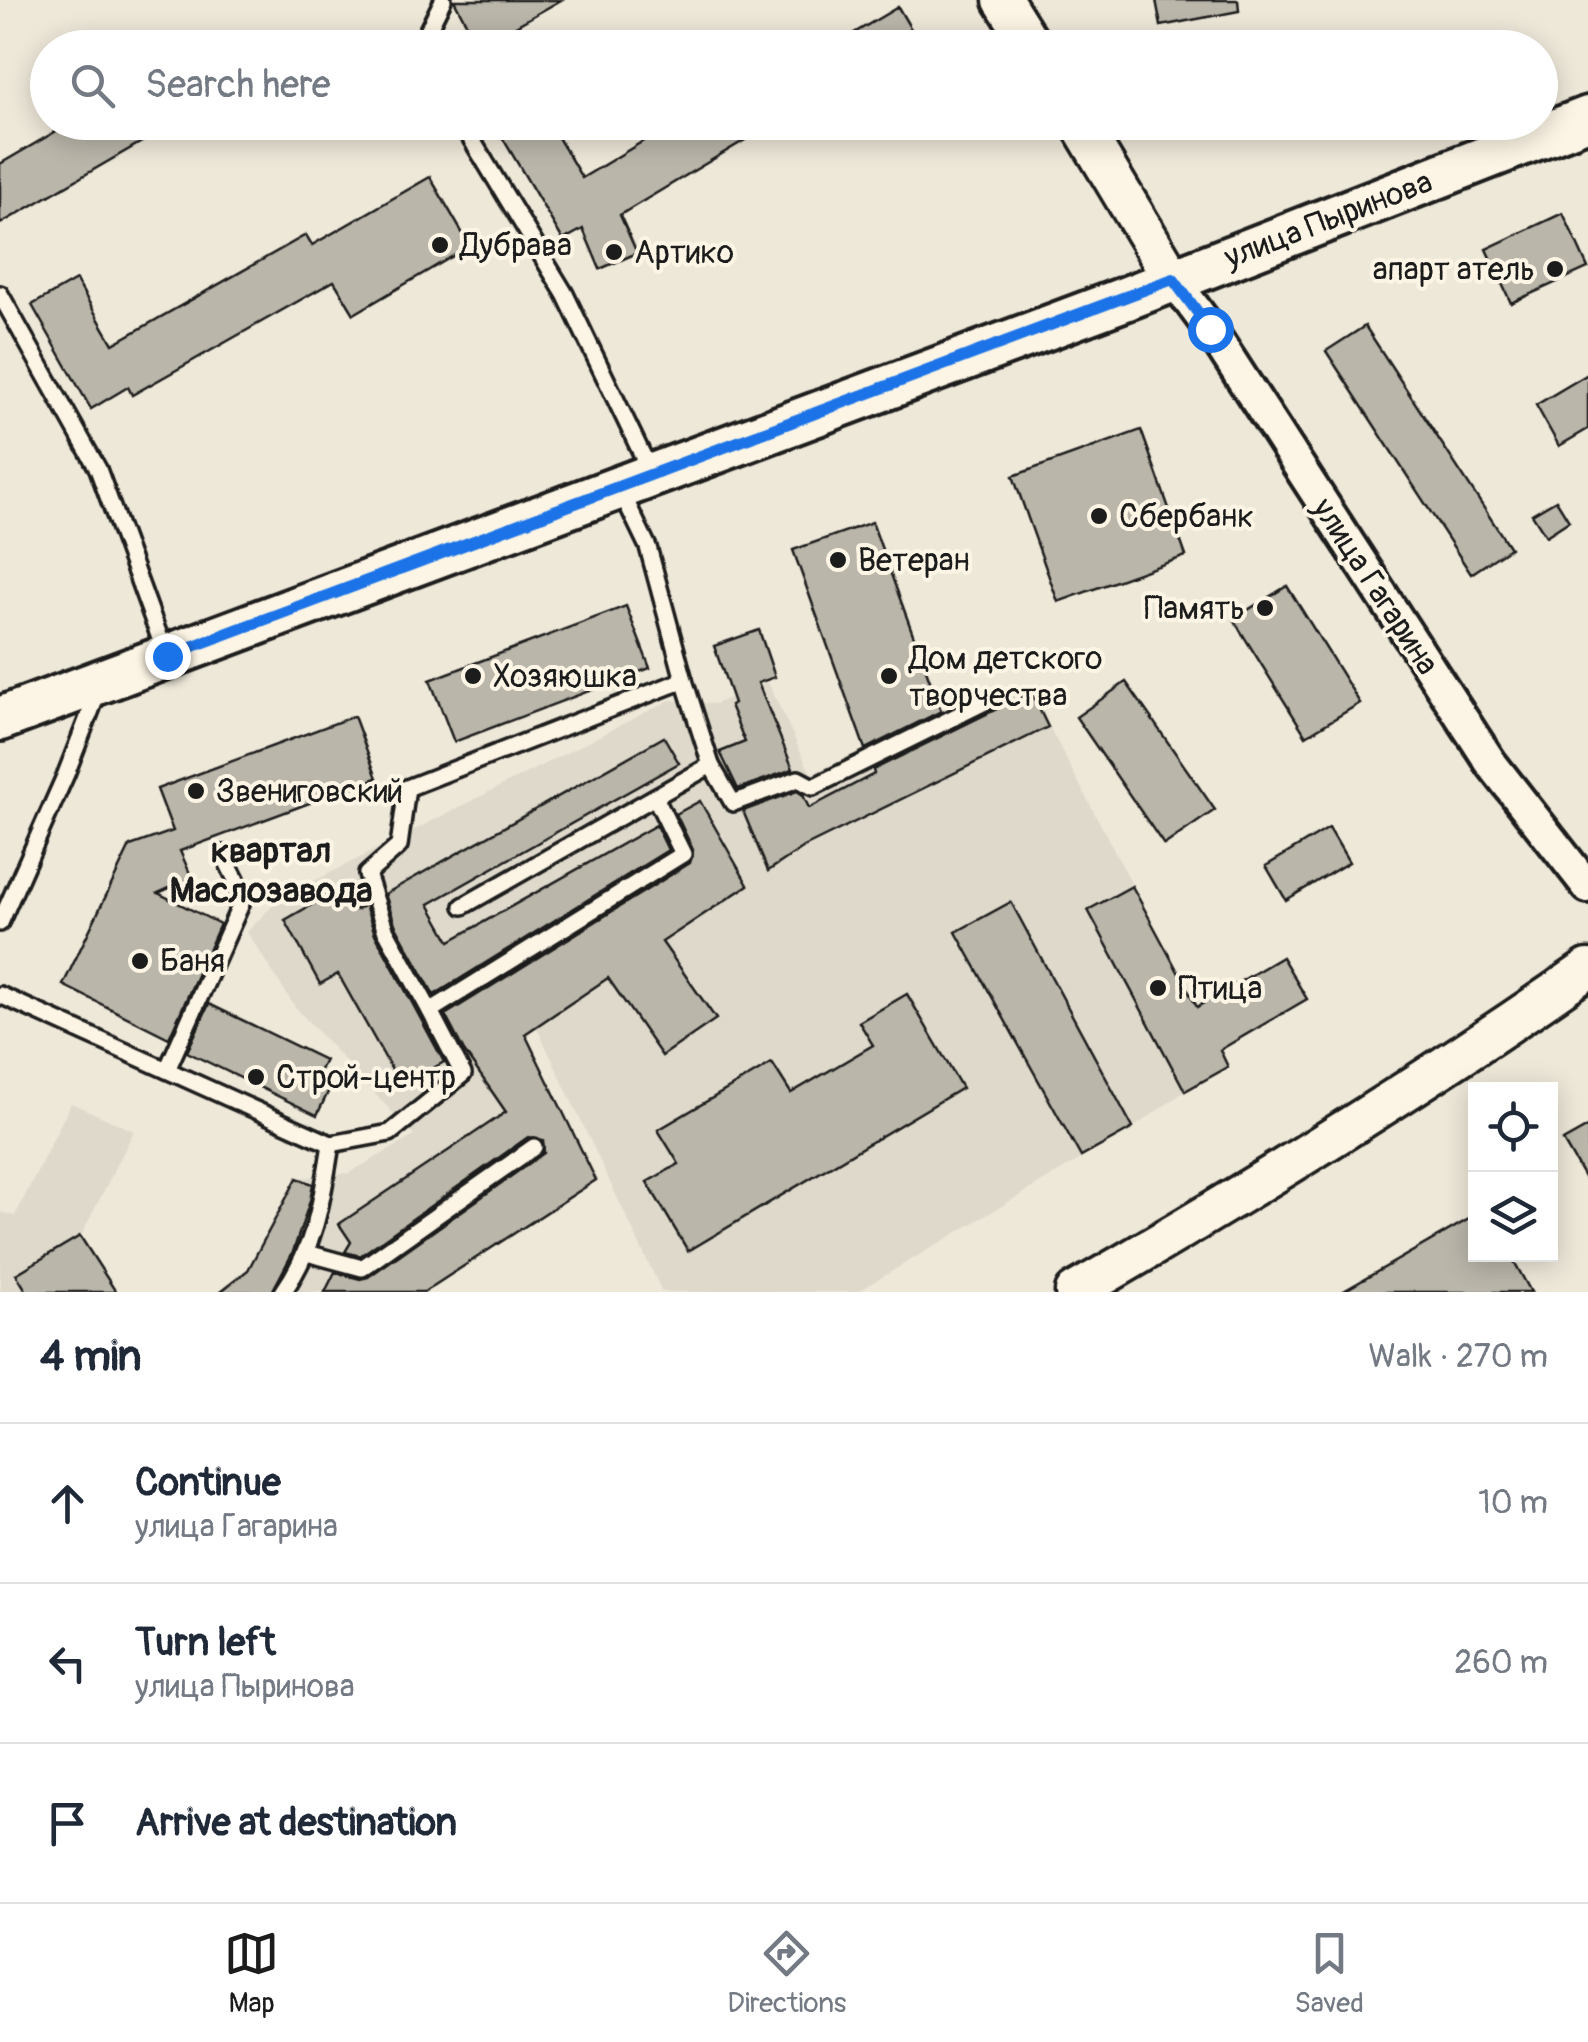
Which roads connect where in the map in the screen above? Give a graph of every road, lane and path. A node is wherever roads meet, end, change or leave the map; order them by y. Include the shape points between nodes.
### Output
1 (443, 0) edge
2 (1003, 0) edge
3 (429, 30) edge
4 (1022, 30) edge
5 (1588, 118) edge
6 (1558, 130) edge
7 (473, 140) edge
8 (1090, 140) edge
9 (1531, 140) edge
10 (1173, 279) junction
11 (0, 294) edge
12 (636, 481) junction
13 (167, 656) junction
14 (102, 680) junction
15 (684, 680) junction
16 (990, 699) dead end
17 (0, 719) edge
18 (712, 765) junction
19 (655, 797) junction
20 (223, 854) dead end
21 (1588, 886) edge
22 (463, 906) dead end
23 (0, 924) edge
24 (1588, 969) edge
25 (0, 995) edge
26 (430, 1012) junction
27 (167, 1070) junction
28 (332, 1144) junction
29 (534, 1147) dead end
30 (307, 1253) junction
31 (283, 1292) edge
32 (1075, 1292) edge

1 - 3 lane
2 - 4 street
5 - 6 main road, улица Пыринова
7 - 12 lane via 565,294
8 - 10 street
9 - 10 main road, улица Пыринова
10 - 12 main road, улица Пыринова
10 - 21 street, улица Гагарина via 1491,764
11 - 13 lane via 98,470
12 - 13 main road, улица Пыринова
12 - 15 lane
13 - 14 main road, улица Пыринова
14 - 17 main road, улица Пыринова
14 - 23 lane
15 - 18 lane
15 - 26 lane via 407,788 399,846 366,874 385,930
16 - 18 lane via 813,786 798,779 733,803
18 - 19 lane
19 - 22 lane
19 - 26 lane via 683,854
20 - 27 lane via 241,904
24 - 32 street via 1114,1276
25 - 27 lane
26 - 28 lane via 463,1074 390,1133
27 - 28 lane
28 - 30 lane
29 - 30 lane via 362,1268
30 - 31 lane

